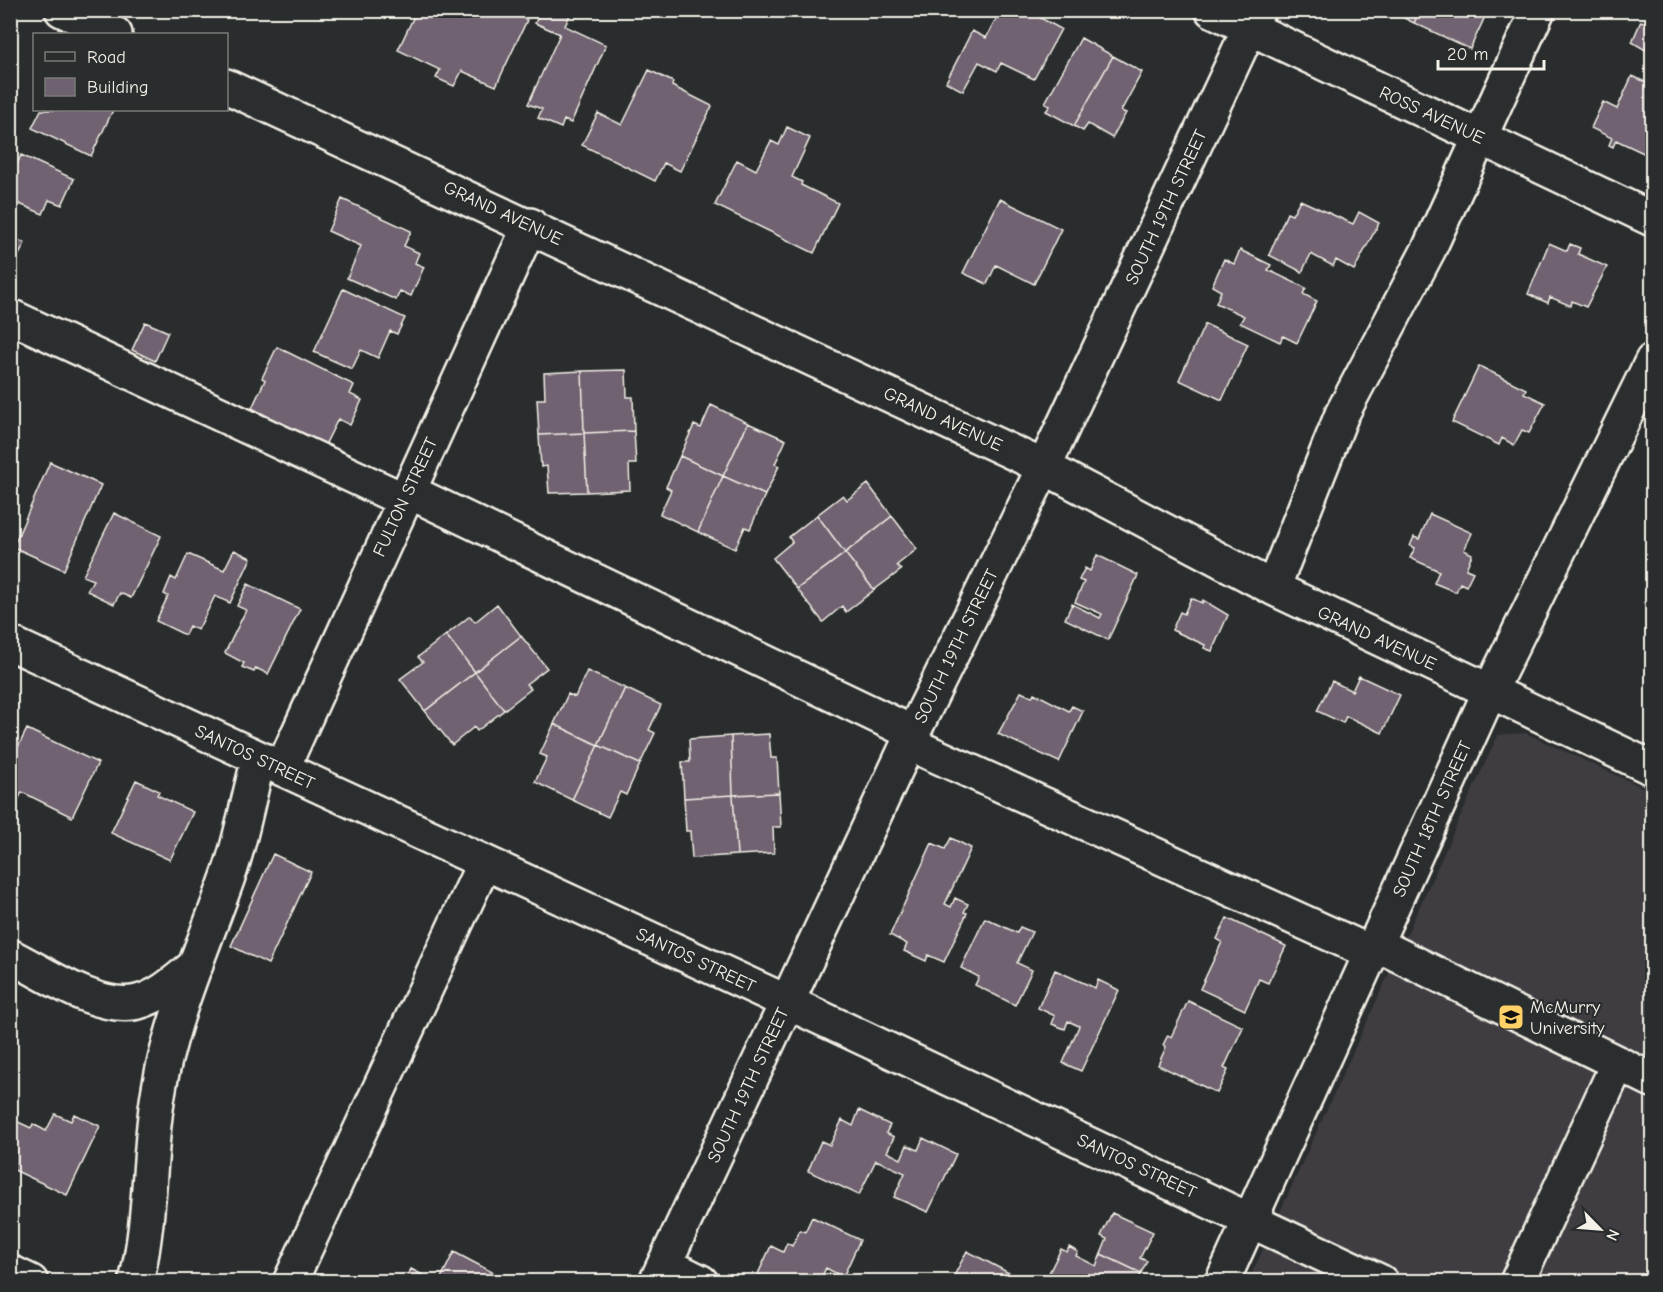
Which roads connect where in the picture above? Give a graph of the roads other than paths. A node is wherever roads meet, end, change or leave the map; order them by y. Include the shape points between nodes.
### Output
1 (62, 10) edge
2 (1212, 10) edge
3 (1538, 10) edge
4 (1254, 19) edge
5 (113, 33) edge
6 (228, 87) edge
7 (1479, 137) junction
8 (1653, 219) edge
9 (530, 225) junction
10 (10, 316) edge
11 (1653, 361) edge
12 (1044, 467) junction
13 (406, 496) junction
14 (1273, 588) junction
15 (10, 643) edge
16 (1490, 692) junction
17 (911, 738) junction
18 (270, 764) junction
19 (1653, 768) edge
20 (484, 863) junction
21 (1374, 948) junction
22 (10, 956) edge
23 (197, 964) junction
24 (787, 1002) junction
25 (1618, 1063) junction
26 (1653, 1080) edge
27 (1251, 1220) junction
28 (1325, 1270) edge
29 (10, 1272) edge
30 (661, 1273) edge
31 (31, 1281) edge
32 (136, 1281) edge
33 (290, 1281) edge
34 (701, 1281) edge
35 (1222, 1281) edge
36 (1381, 1281) edge
37 (1516, 1281) edge

1 - 5 street
2 - 4 street, ROSS AVENUE
3 - 7 street
4 - 7 street, ROSS AVENUE
4 - 12 street, SOUTH 19TH STREET
6 - 9 street, GRAND AVENUE
7 - 8 street, ROSS AVENUE
7 - 14 street via 1429,249 1342,414
9 - 12 street, GRAND AVENUE
9 - 13 street, FULTON STREET
10 - 13 street
11 - 16 street, SOUTH 18TH STREET
12 - 14 street, GRAND AVENUE
12 - 17 street, SOUTH 19TH STREET
13 - 17 street
13 - 18 street, FULTON STREET
14 - 16 street, GRAND AVENUE
15 - 18 street, SANTOS STREET
16 - 19 street, GRAND AVENUE
16 - 21 street, SOUTH 18TH STREET
17 - 21 street
17 - 24 street, SOUTH 19TH STREET
18 - 20 street, SANTOS STREET
18 - 23 street, FULTON STREET
20 - 24 street, SANTOS STREET
20 - 33 street
21 - 25 street
21 - 27 street, SOUTH 18TH STREET
22 - 23 street via 97,1000 116,1004 138,1002 166,990
23 - 32 street, FULTON STREET via 162,1073
24 - 27 street, SANTOS STREET
24 - 30 street, SOUTH 19TH STREET
25 - 26 street
25 - 37 street
27 - 28 street, SANTOS STREET
27 - 35 street, SOUTH 18TH STREET
28 - 36 street, SANTOS STREET
29 - 31 street
30 - 34 street

